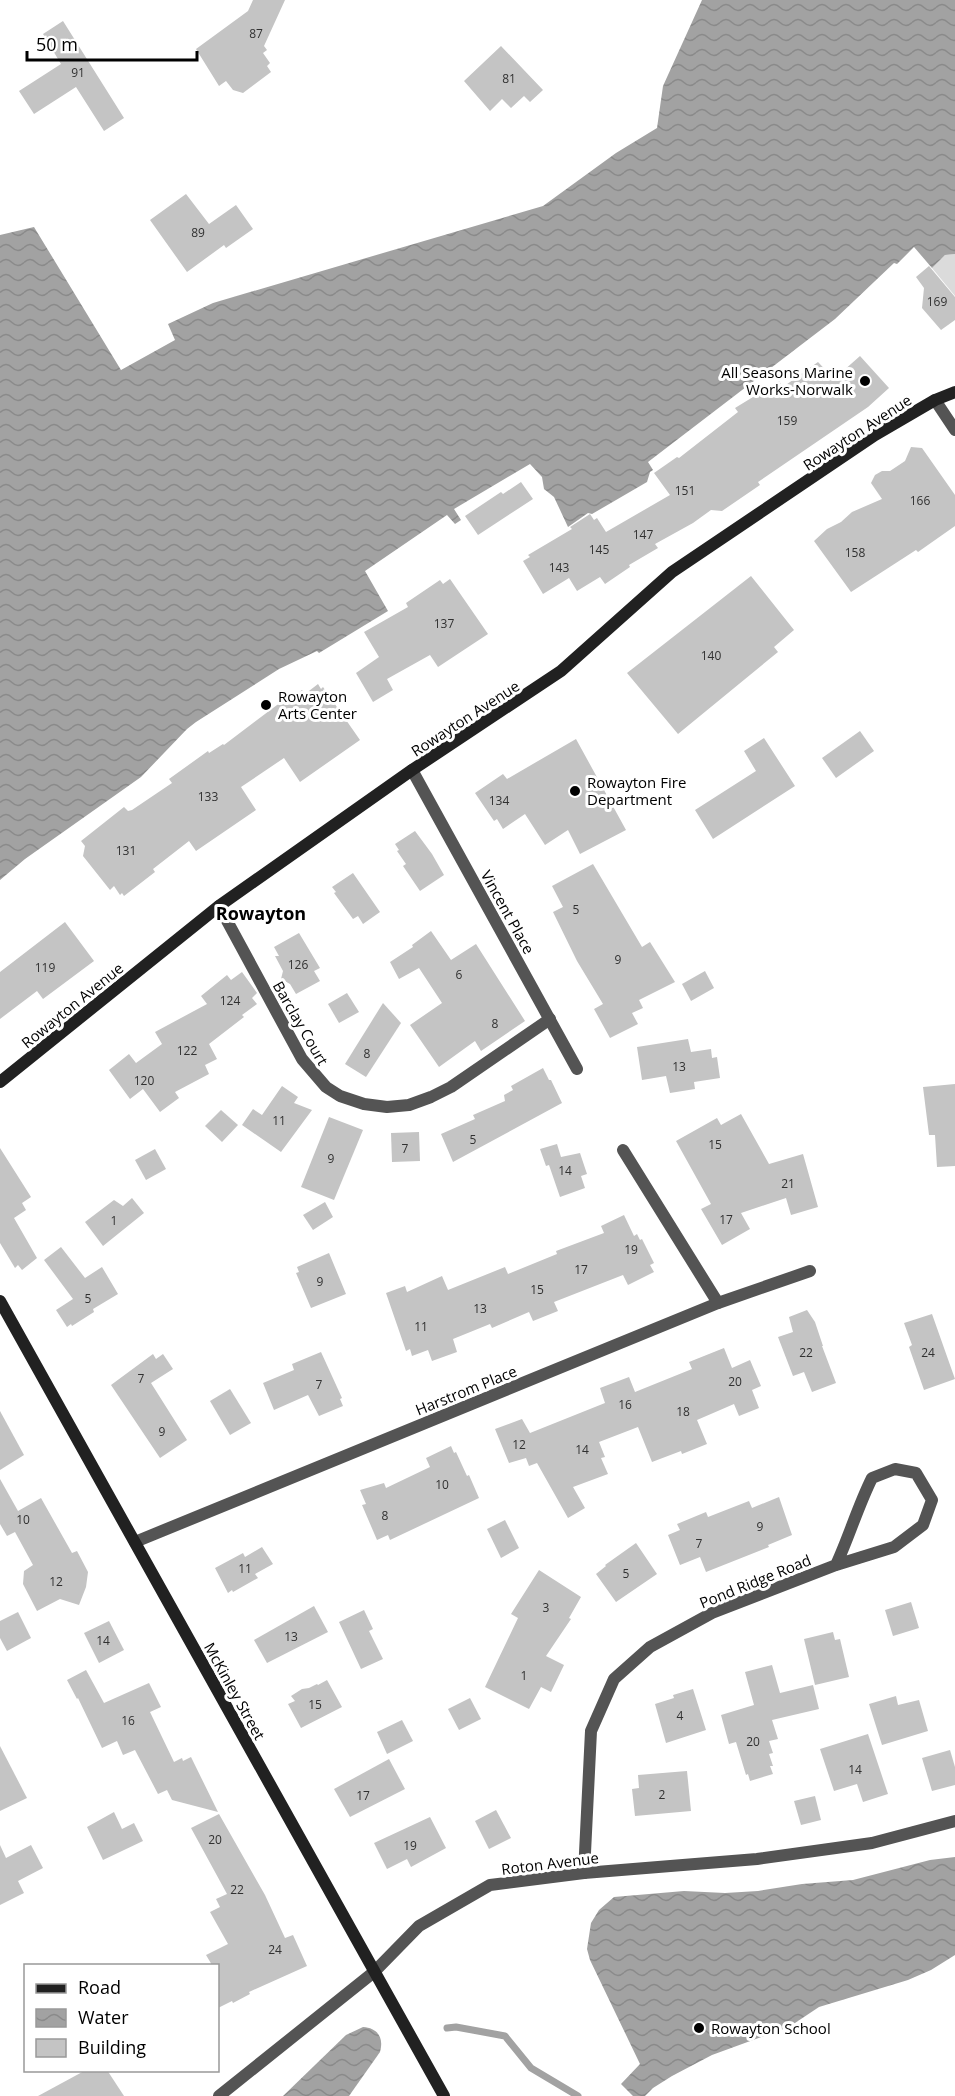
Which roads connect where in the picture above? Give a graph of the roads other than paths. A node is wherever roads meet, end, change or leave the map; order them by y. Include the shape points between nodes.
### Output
1 (955, 392) edge
2 (935, 400) junction
3 (955, 430) edge
4 (412, 770) junction
5 (219, 906) junction
6 (550, 1019) junction
7 (577, 1069) dead end
8 (0, 1082) edge
9 (623, 1150) dead end
10 (810, 1271) dead end
11 (0, 1301) edge
12 (718, 1303) junction
13 (135, 1542) junction
14 (836, 1565) junction
15 (955, 1821) edge
16 (584, 1873) junction
17 (374, 1972) junction
18 (219, 2096) edge
19 (444, 2096) edge

1 - 2 main road, Rowayton Avenue
2 - 3 street
2 - 4 main road, Rowayton Avenue via 874,435 672,572 561,671
4 - 5 main road, Rowayton Avenue
4 - 6 street, Vincent Place
5 - 6 street, Barclay Court via 302,1059 326,1087 340,1096 387,1107 431,1097
5 - 8 main road, Rowayton Avenue
6 - 7 street, Vincent Place
9 - 12 street
10 - 12 street, Harstrom Place
11 - 13 main road, McKinley Street
12 - 13 street, Harstrom Place
13 - 17 main road, McKinley Street
14 - 14 street, Pond Ridge Road via 894,1547 923,1525 932,1500 916,1473 895,1469 872,1478
14 - 16 street, Pond Ridge Road via 712,1613 650,1647 614,1679 591,1731
15 - 16 street, Roton Avenue via 872,1843 757,1859
16 - 17 street, Roton Avenue via 490,1885 419,1926
17 - 18 street, Roton Avenue
17 - 19 main road, McKinley Street

